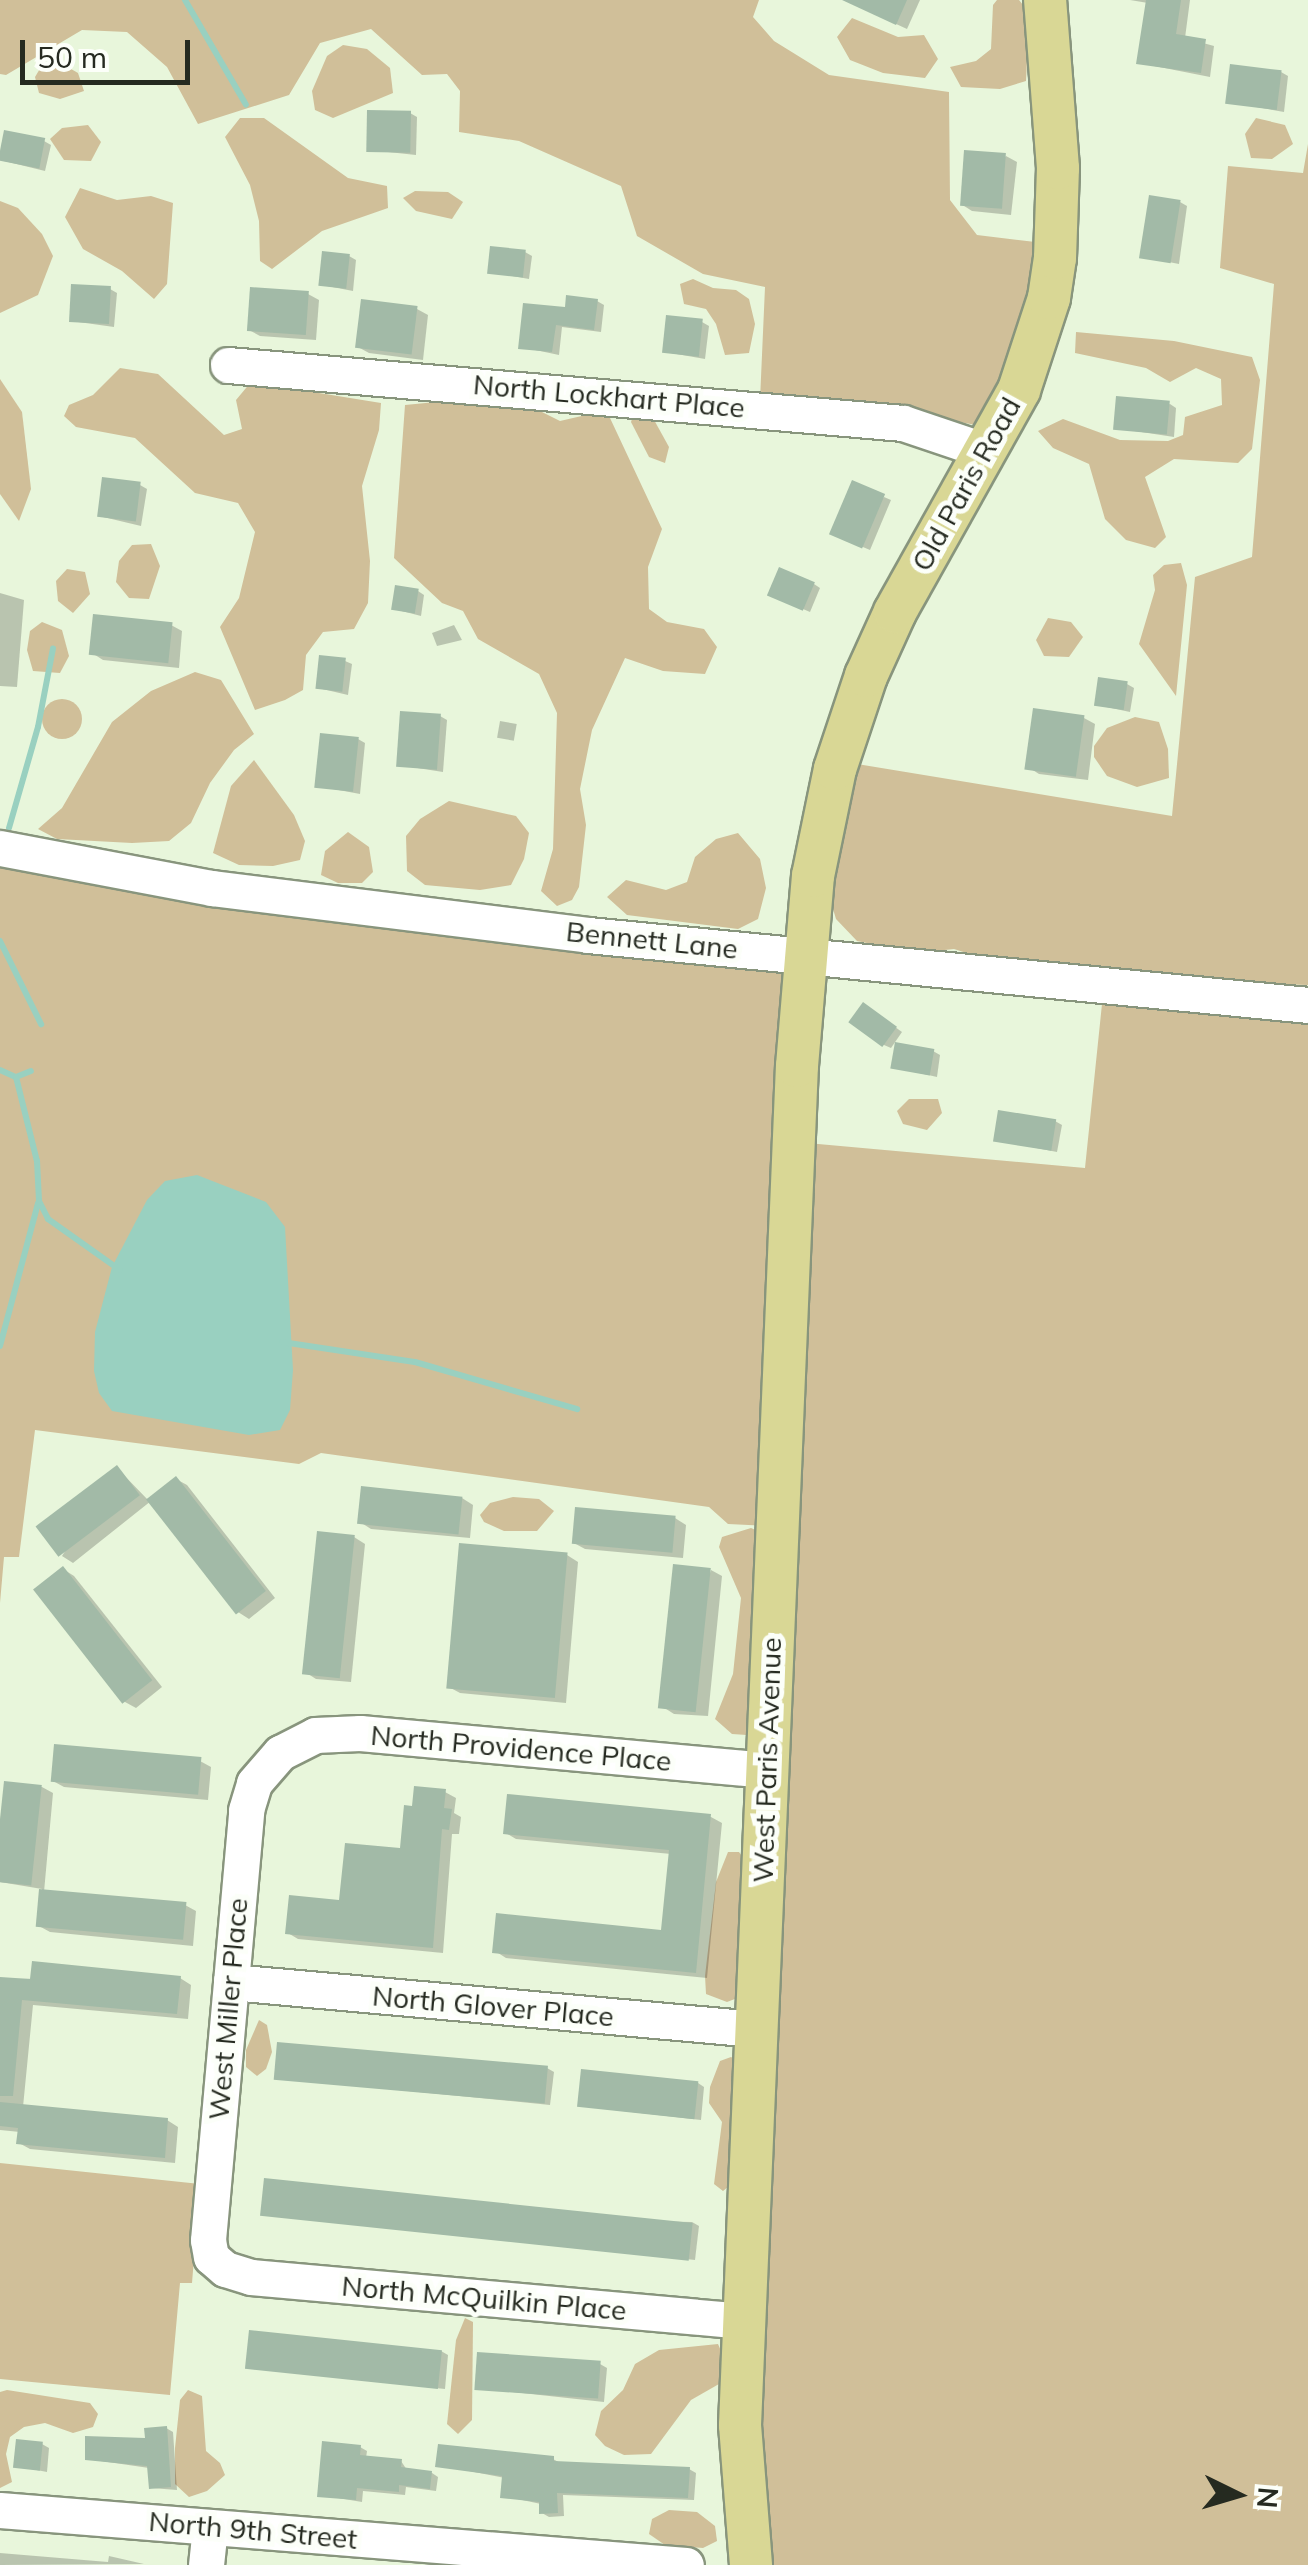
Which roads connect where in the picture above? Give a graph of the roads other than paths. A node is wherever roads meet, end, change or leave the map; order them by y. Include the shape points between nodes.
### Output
1 (1046, 0) edge
2 (228, 365) dead end
3 (986, 451) junction
4 (0, 848) edge
5 (804, 956) junction
6 (1299, 1004) edge
7 (280, 1753) joint
8 (767, 1770) junction
9 (231, 1982) junction
10 (756, 2030) junction
11 (225, 2269) joint
12 (744, 2320) junction
13 (0, 2510) edge
14 (210, 2526) junction
15 (586, 2561) edge
16 (745, 2563) edge
17 (206, 2565) edge
18 (686, 2565) edge

1 - 3 main road, Old Paris Road via 1058,168 1055,258 1038,342
2 - 3 street, North Lockhart Place via 903,422
3 - 5 main road, Old Paris Road via 895,612 855,709 823,817
4 - 5 street, Bennett Lane via 212,888
5 - 6 street, Bennett Lane
5 - 8 main road, West Paris Avenue
7 - 8 street, North Providence Place via 315,1735 360,1732
7 - 9 street, West Miller Place via 254,1783 246,1810
8 - 10 main road, West Paris Avenue
9 - 10 street, North Glover Place
9 - 11 street, West Miller Place via 208,2240 211,2258
10 - 12 main road, West Paris Avenue
11 - 12 street, North McQuilkin Place
12 - 16 main road, West Paris Avenue
13 - 14 street, North 9th Street
14 - 15 street, North 9th Street
14 - 17 street
15 - 18 street, North 9th Street

